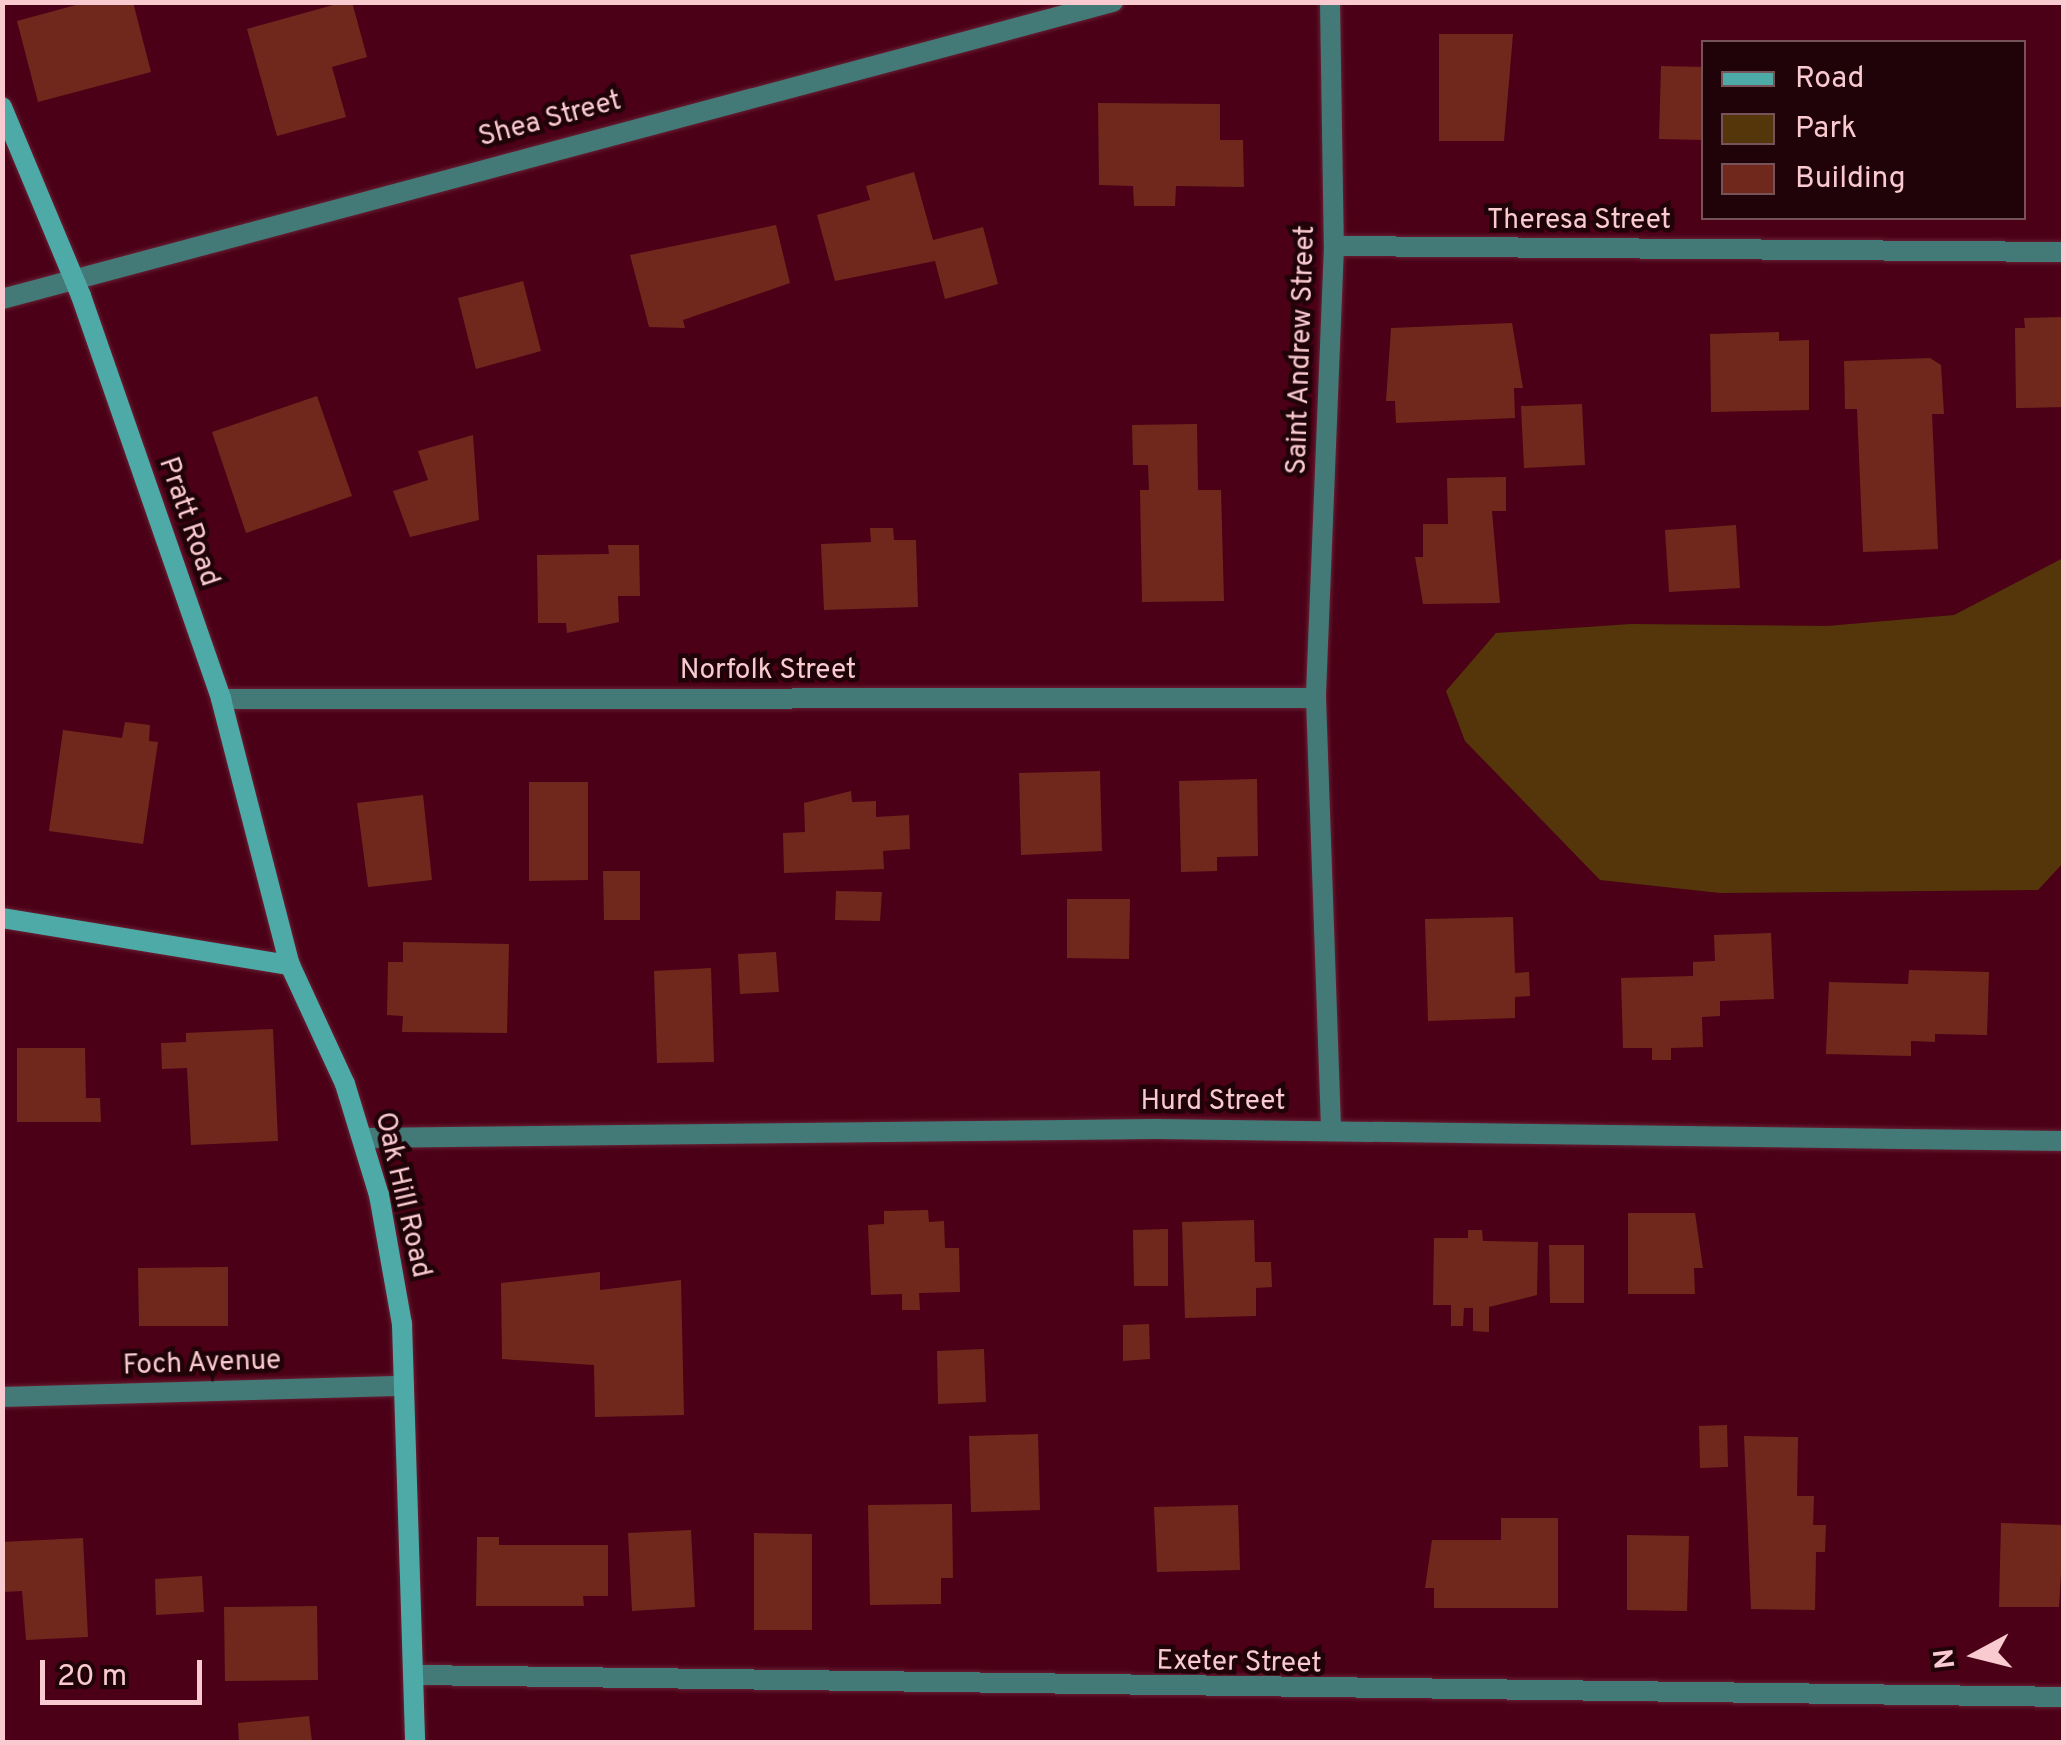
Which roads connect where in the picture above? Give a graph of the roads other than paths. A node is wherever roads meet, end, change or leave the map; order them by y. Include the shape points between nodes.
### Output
1 (1113, 2) edge
2 (1330, 2) edge
3 (2, 107) edge
4 (1334, 246) junction
5 (2064, 252) edge
6 (73, 277) junction
7 (2, 298) edge
8 (220, 698) junction
9 (1316, 698) junction
10 (2, 918) edge
11 (290, 965) junction
12 (1330, 1130) junction
13 (363, 1138) junction
14 (2064, 1141) edge
15 (404, 1386) junction
16 (2, 1397) edge
17 (414, 1675) junction
18 (2064, 1697) edge
19 (415, 1742) edge

1 - 6 street, Shea Street
2 - 4 street, Saint Andrew Street
3 - 6 street, Pratt Road
4 - 5 street, Theresa Street
4 - 9 street, Saint Andrew Street
6 - 7 street, Shea Street
6 - 8 street, Pratt Road
8 - 9 street, Norfolk Street
8 - 11 street, Pratt Road
9 - 12 street, Saint Andrew Street
10 - 11 street
11 - 13 street, Oak Hill Road
12 - 13 street, Hurd Street
12 - 14 street, Hurd Street
13 - 15 street, Oak Hill Road via 399,1309
15 - 16 street, Foch Avenue
15 - 17 street, Oak Hill Road
17 - 18 street, Exeter Street
17 - 19 street, Oak Hill Road

